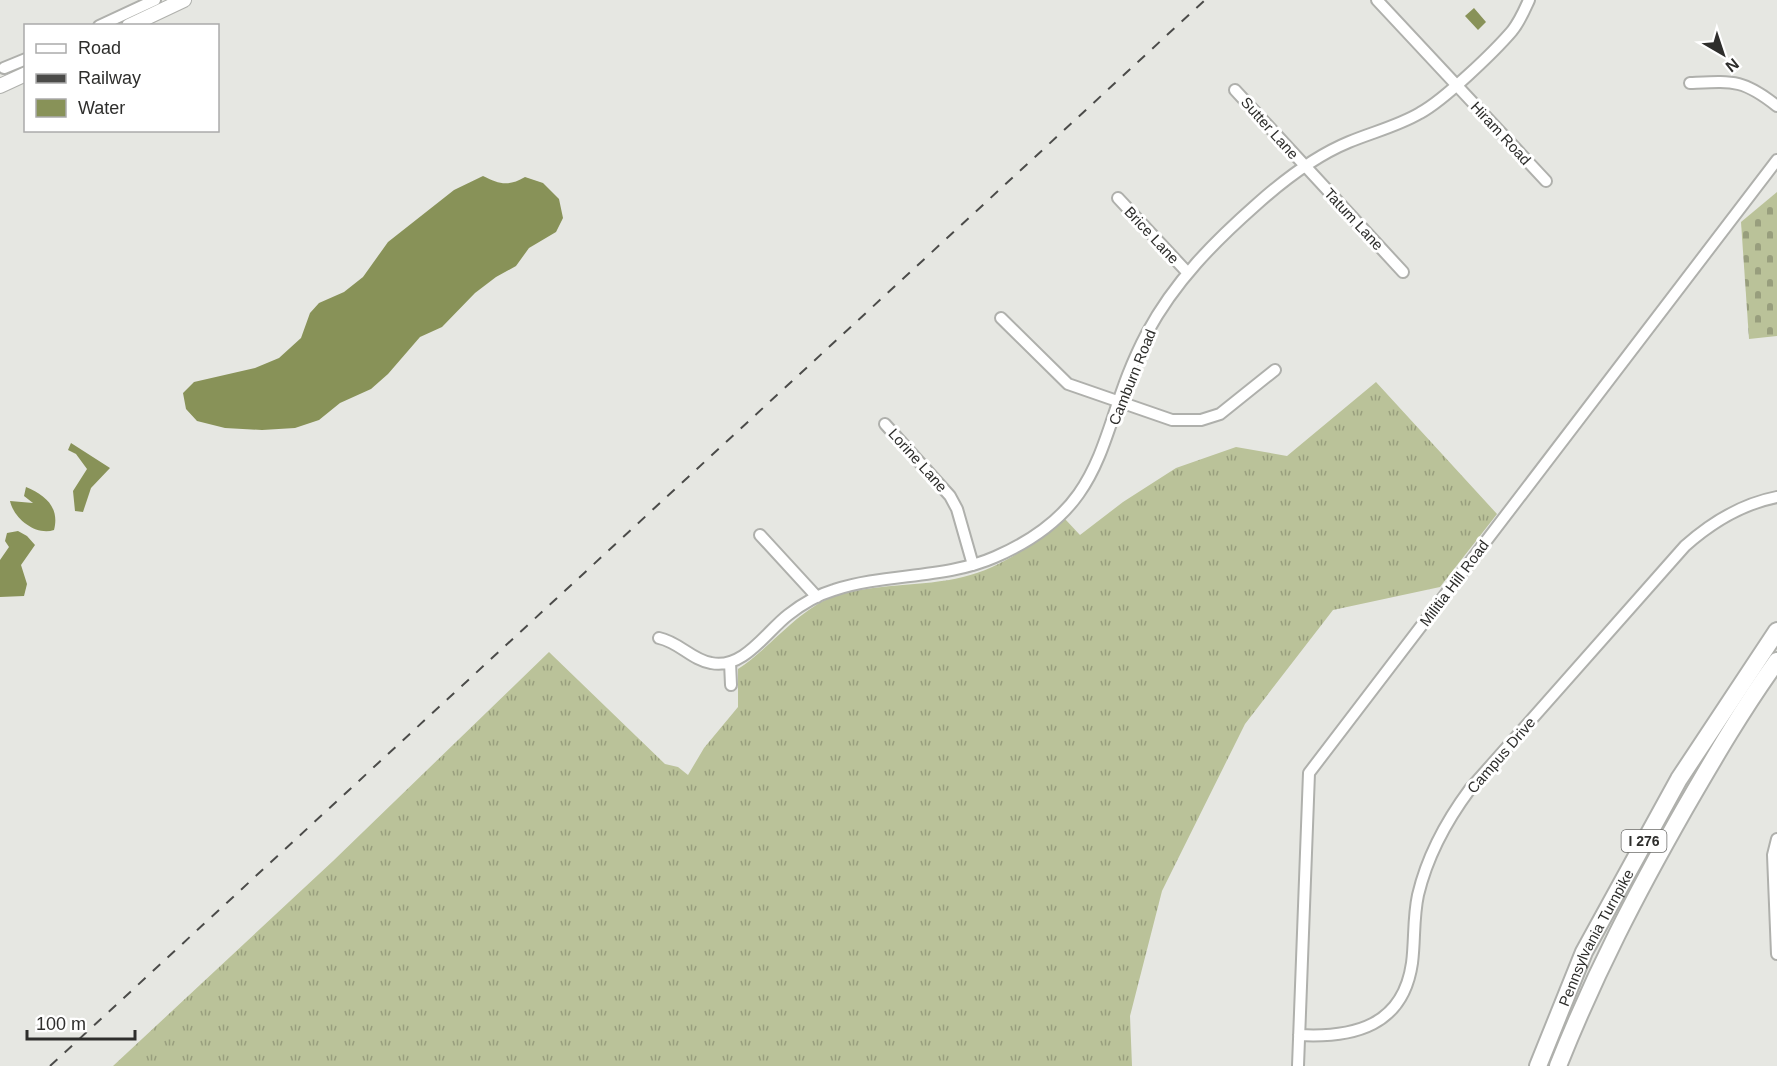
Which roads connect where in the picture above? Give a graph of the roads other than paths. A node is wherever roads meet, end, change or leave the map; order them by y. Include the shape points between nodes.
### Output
1 (155, 0) edge
2 (1377, 0) edge
3 (1529, 0) edge
4 (175, 2) edge
5 (103, 24) edge
6 (133, 24) edge
7 (24, 60) edge
8 (24, 74) edge
9 (3, 76) edge
10 (1690, 83) dead end
11 (1455, 84) junction
12 (1235, 90) dead end
13 (1777, 106) edge
14 (1777, 160) edge
15 (1305, 166) junction
16 (1546, 181) dead end
17 (1118, 198) dead end
18 (1187, 272) junction
19 (1403, 272) dead end
20 (1001, 318) dead end
21 (1275, 370) dead end
22 (1120, 403) junction
23 (885, 424) dead end
24 (1777, 497) edge
25 (760, 535) dead end
26 (973, 564) junction
27 (817, 597) junction
28 (1777, 631) edge
29 (659, 638) dead end
30 (1777, 661) edge
31 (730, 662) junction
32 (731, 685) dead end
33 (1777, 839) edge
34 (1777, 954) edge
35 (1299, 1035) junction
36 (1298, 1066) edge
37 (1538, 1066) edge
38 (1558, 1066) edge

1 - 5 street
2 - 11 street, Hiram Road
3 - 11 street, Camburn Road via 1513,29
4 - 6 main road
7 - 9 street
8 - 9 main road
10 - 13 street via 1728,81 1748,85
11 - 15 street, Camburn Road via 1423,112 1342,145
11 - 16 street, Hiram Road
12 - 15 street, Sutter Lane
14 - 35 street, Militia Hill Road via 1309,773
15 - 18 street, Camburn Road via 1240,218
15 - 19 street, Tatum Lane
17 - 18 street, Brice Lane
18 - 22 street, Camburn Road via 1146,335
20 - 22 street via 1068,384
21 - 22 street via 1227,410 1201,420 1161,417
22 - 26 street, Camburn Road via 1097,467 1067,508 1036,535
23 - 26 street, Lorine Lane via 950,496
24 - 35 street, Campus Drive via 1737,508 1685,546 1470,789 1447,823 1427,864 1414,913 1410,973 1388,1013 1371,1026 1349,1034
25 - 27 street
26 - 27 street, Camburn Road via 856,584
27 - 31 street, Camburn Road via 791,612 748,652
28 - 37 highway, Pennsylvania Turnpike / I 276 via 1679,779 1584,952
29 - 31 street via 709,663
30 - 38 highway, Pennsylvania Turnpike / I 276 via 1712,762 1629,906 1583,1002
31 - 32 street
33 - 34 street via 1773,855
35 - 36 street, Militia Hill Road

